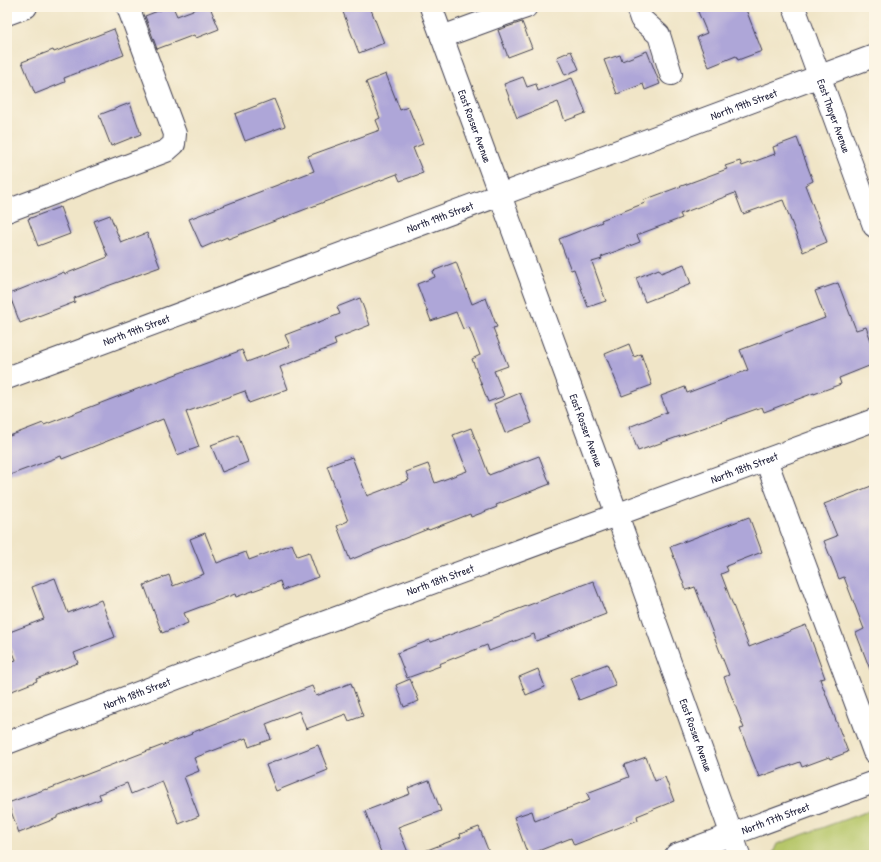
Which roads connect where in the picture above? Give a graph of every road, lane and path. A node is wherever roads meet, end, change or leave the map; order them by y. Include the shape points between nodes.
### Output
1 (26, 7) edge
2 (128, 7) edge
3 (431, 7) edge
4 (526, 7) edge
5 (637, 7) edge
6 (794, 7) edge
7 (501, 11) edge
8 (7, 14) edge
9 (442, 37) junction
10 (874, 56) edge
11 (671, 74) dead end
12 (820, 76) junction
13 (499, 195) junction
14 (7, 211) edge
15 (874, 226) edge
16 (7, 378) edge
17 (874, 420) edge
18 (766, 460) junction
19 (616, 514) junction
20 (7, 743) edge
21 (874, 752) edge
22 (874, 782) edge
23 (732, 834) junction
24 (676, 855) edge
25 (740, 855) edge

1 - 8 street
2 - 14 street via 175,134 174,144 166,151
3 - 9 street, East Rosser Avenue
4 - 7 street
5 - 11 street via 641,19 659,35
6 - 12 street, East Thayer Avenue
7 - 9 street
9 - 13 street, East Rosser Avenue
10 - 12 street, North 19th Street
12 - 13 street, North 19th Street
12 - 15 street, East Thayer Avenue
13 - 16 street, North 19th Street
13 - 19 street, East Rosser Avenue
17 - 18 street, North 18th Street
18 - 19 street, North 18th Street
18 - 21 street
19 - 20 street, North 18th Street
19 - 23 street, East Rosser Avenue
22 - 23 street, North 17th Street
23 - 24 street, North 17th Street
23 - 25 street, East Rosser Avenue

